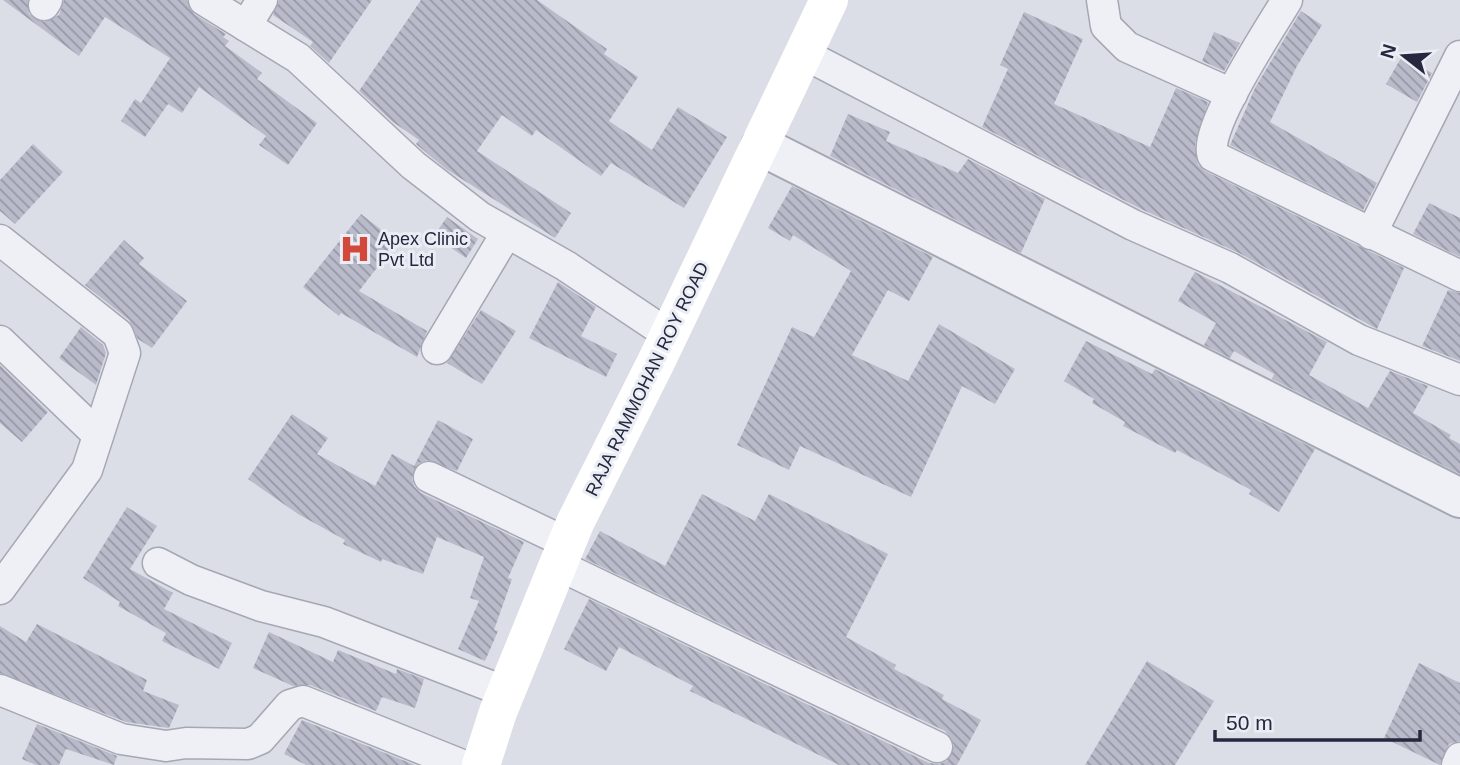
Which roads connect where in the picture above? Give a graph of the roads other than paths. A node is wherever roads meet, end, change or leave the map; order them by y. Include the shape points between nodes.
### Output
1 (204, 0) edge
2 (262, 0) edge
3 (829, 0) edge
4 (1102, 0) edge
5 (1287, 0) edge
6 (246, 26) junction
7 (804, 54) junction
8 (1460, 56) edge
9 (1232, 94) junction
10 (761, 146) junction
11 (506, 234) junction
12 (1371, 234) junction
13 (0, 240) edge
14 (1460, 276) edge
15 (669, 335) junction
16 (0, 341) edge
17 (437, 349) dead end
18 (1460, 380) edge
19 (98, 435) junction
20 (429, 477) dead end
21 (1460, 498) edge
22 (563, 554) junction
23 (158, 564) dead end
24 (0, 589) edge
25 (0, 690) edge
26 (506, 692) junction
27 (937, 747) dead end
28 (1460, 758) edge
29 (462, 765) edge
30 (481, 765) edge
31 (1457, 765) edge

1 - 6 street
2 - 6 street
3 - 7 main road, RAJA RAMMOHAN ROY ROAD
4 - 9 street via 1106,26 1127,47
5 - 9 street
6 - 11 street via 298,58 413,165
7 - 10 main road, RAJA RAMMOHAN ROY ROAD
7 - 18 street via 1133,225 1230,268 1359,340
8 - 12 street
9 - 12 street via 1210,138 1213,156
10 - 15 main road, RAJA RAMMOHAN ROY ROAD
10 - 21 street
11 - 15 street via 566,266
11 - 17 street
12 - 14 street
13 - 19 street via 118,334 124,344
15 - 22 main road, RAJA RAMMOHAN ROY ROAD
16 - 19 street
19 - 24 street via 87,470
20 - 22 street
22 - 26 main road, RAJA RAMMOHAN ROY ROAD
22 - 27 street
23 - 26 street via 250,603 324,622
25 - 29 street via 121,739 166,746 248,744 260,739 290,705 303,701
26 - 30 main road, RAJA RAMMOHAN ROY ROAD
28 - 31 street

